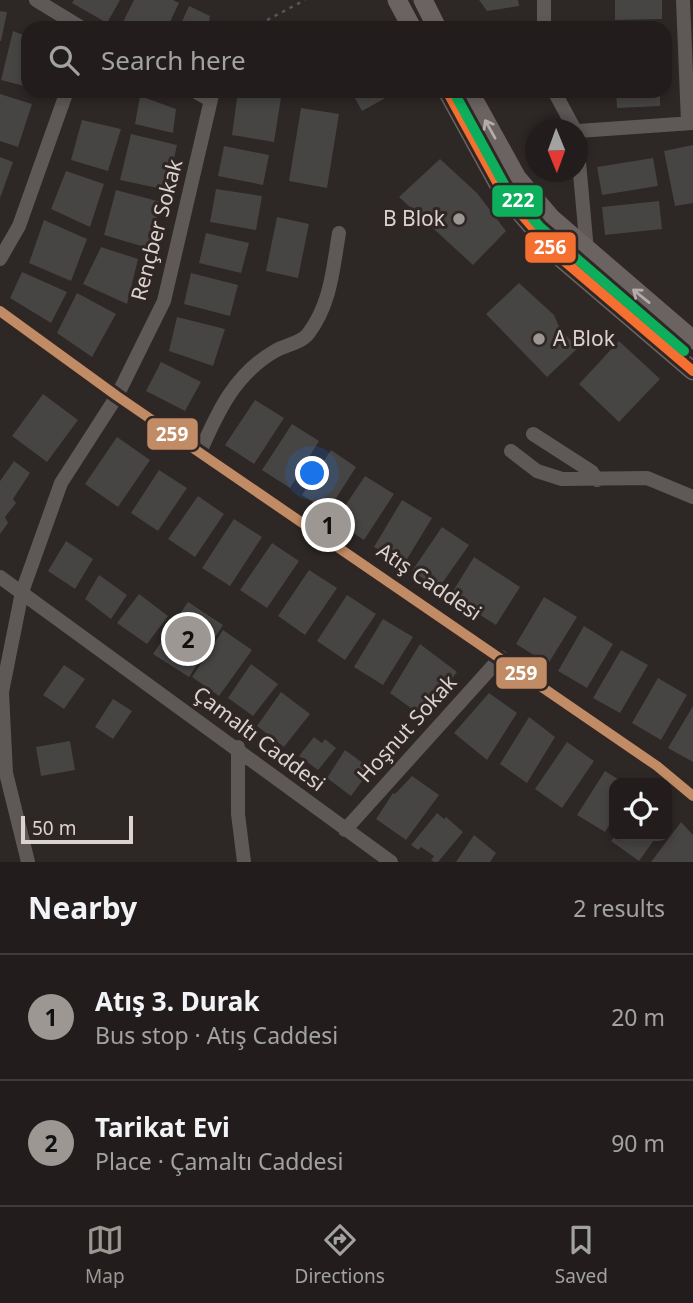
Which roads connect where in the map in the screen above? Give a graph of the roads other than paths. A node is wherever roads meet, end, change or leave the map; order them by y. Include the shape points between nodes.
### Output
1 (36, 0) edge
2 (397, 0) edge
3 (423, 0) edge
4 (544, 0) edge
5 (683, 0) edge
6 (70, 21) edge
7 (408, 21) edge
8 (434, 21) edge
9 (544, 21) edge
10 (65, 98) edge
11 (211, 98) edge
12 (451, 98) edge
13 (473, 98) edge
14 (558, 98) edge
15 (570, 119) edge
16 (691, 123) edge
17 (588, 129) edge
18 (581, 182) edge
19 (339, 233) dead end
20 (587, 251) junction
21 (0, 259) edge
22 (0, 311) edge
23 (693, 340) edge
24 (693, 371) edge
25 (117, 396) junction
26 (533, 434) dead end
27 (510, 451) dead end
28 (200, 452) junction
29 (597, 480) junction
30 (693, 497) edge
31 (0, 577) edge
32 (22, 592) junction
33 (501, 657) junction
34 (238, 747) junction
35 (693, 796) edge
36 (345, 830) junction
37 (28, 862) edge
38 (244, 862) edge
39 (391, 862) edge

1 - 6 street
2 - 7 main road
3 - 8 main road
4 - 9 street
5 - 16 street
10 - 21 street via 19,226
11 - 25 street, Rençber Sokak via 164,301
12 - 24 main road via 503,193 556,254
20 -> 13 main road via 517,178
14 - 15 street
16 - 17 street
18 - 20 street
19 - 28 street via 326,305 306,337 275,351 239,379
23 -> 20 main road
22 - 25 street, Atış Caddesi
25 - 28 street, Atış Caddesi
25 - 32 street, Rençber Sokak via 61,483
26 - 29 street via 593,472
27 - 29 street via 549,475
28 - 33 street, Atış Caddesi
29 - 30 street via 647,478
31 - 32 street, Çamaltı Caddesi
32 - 34 street, Çamaltı Caddesi
32 - 37 street, Rençber Sokak via 2,692 6,773
33 - 35 street, Atış Caddesi
33 - 36 street, Hoşnut Sokak
34 - 36 street, Çamaltı Caddesi
34 - 38 street
36 - 39 street, Çamaltı Caddesi

